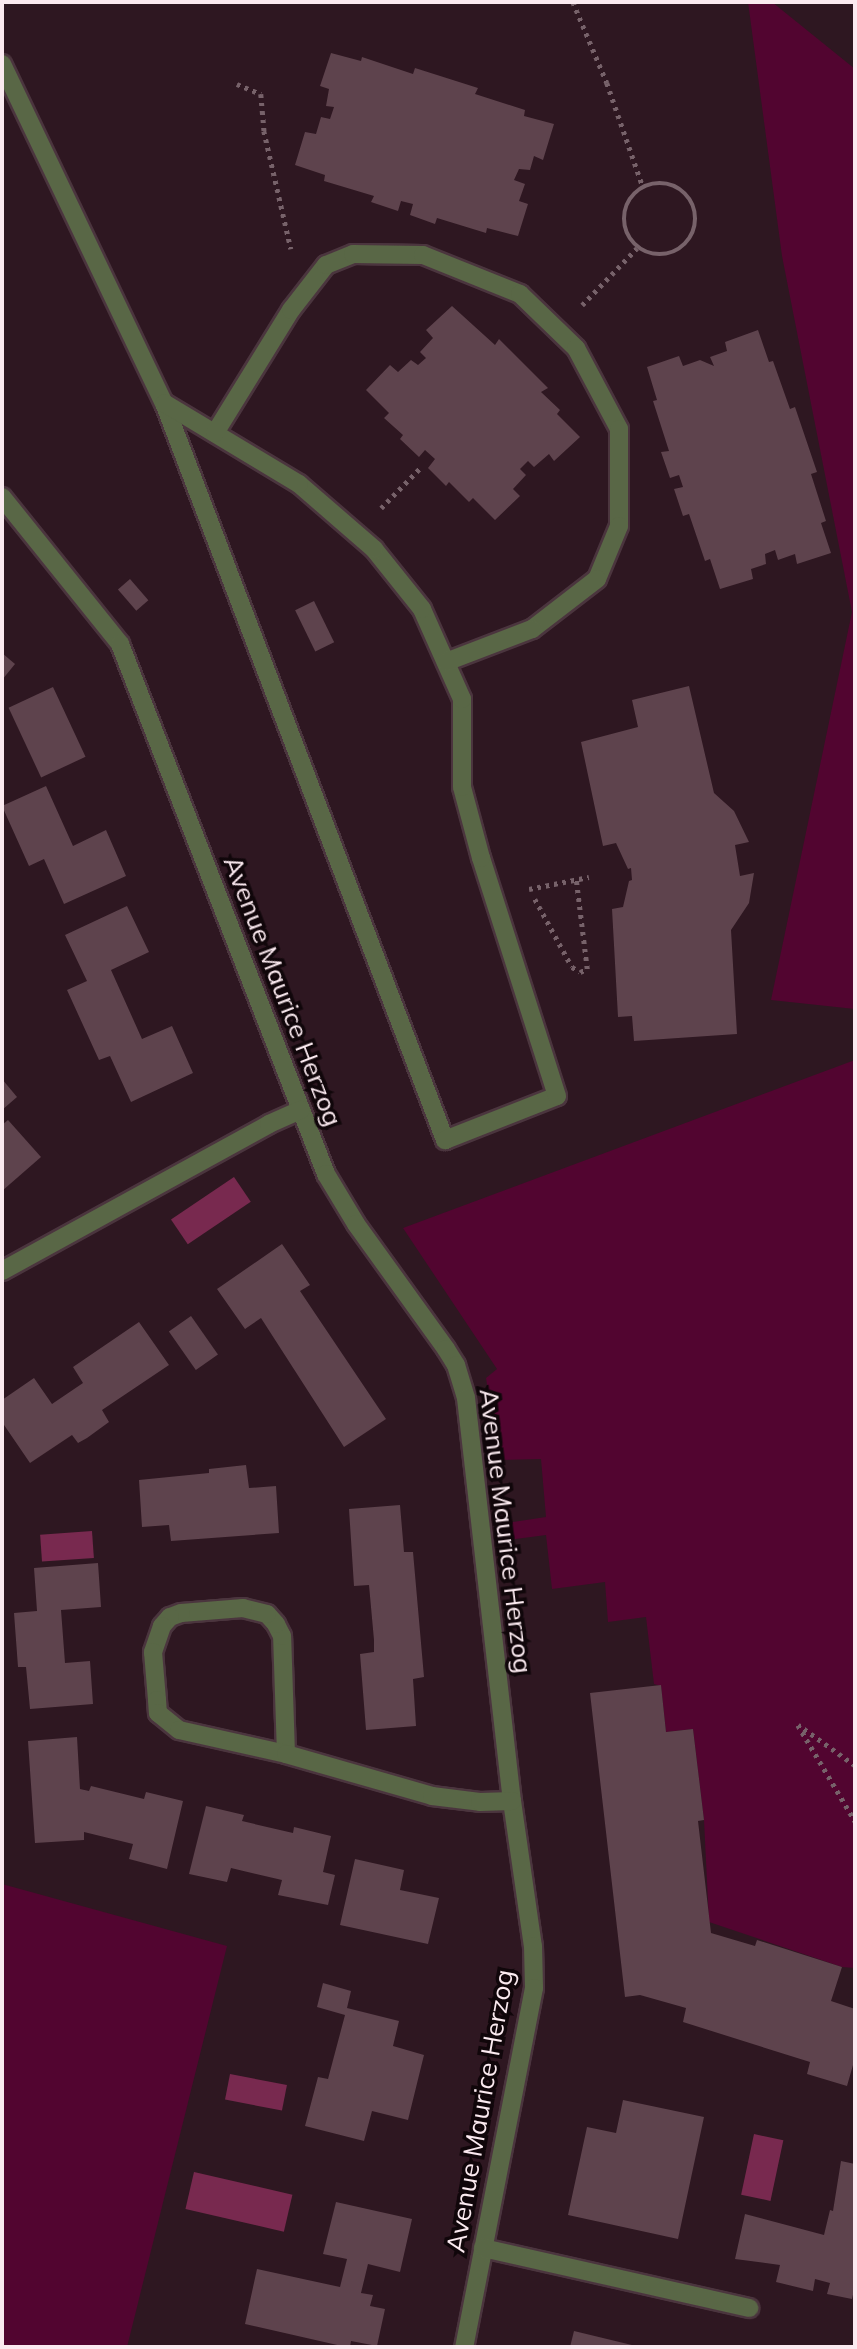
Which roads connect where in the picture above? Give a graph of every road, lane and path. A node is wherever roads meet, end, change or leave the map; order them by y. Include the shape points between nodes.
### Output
1 (573, 2) edge
2 (2, 64) edge
3 (237, 84) dead end
4 (643, 187) junction
5 (637, 248) junction
6 (304, 294) junction
7 (557, 330) junction
8 (164, 403) junction
9 (215, 433) junction
10 (421, 467) dead end
11 (2, 497) edge
12 (356, 534) junction
13 (446, 663) junction
14 (589, 877) dead end
15 (576, 880) junction
16 (553, 884) dead end
17 (530, 889) dead end
18 (301, 1110) junction
19 (2, 1271) edge
20 (286, 1754) junction
21 (855, 1766) edge
22 (512, 1801) junction
23 (855, 1821) edge
24 (483, 2248) junction
25 (749, 2308) dead end
26 (464, 2347) edge

1 - 4 path
2 - 8 street
3 - 6 path via 261,94 264,131
4 - 5 path via 627,204 624,216 624,228
4 - 5 path via 677,187 692,204 695,227 682,248 672,253 659,255
5 - 7 path
6 - 7 street via 326,265 353,254 423,255 520,293
6 - 9 street
7 - 13 street via 576,348 619,429 619,526 597,579 532,629
8 - 9 street
8 - 13 street via 445,1140 557,1096 466,799 462,699
9 - 12 street via 299,484
10 - 12 path
11 - 18 street, Avenue Maurice Herzog via 120,644
12 - 13 street via 374,549 422,609
14 - 15 path
15 - 16 path
15 - 17 path via 587,970 580,972 572,967
18 - 19 street
18 - 22 street, Avenue Maurice Herzog via 340,1200 446,1349 461,1380 469,1415
20 - 20 street via 187,1734 158,1713 153,1652 170,1617 243,1608 267,1614 282,1636
20 - 22 street via 432,1796
21 - 23 path via 798,1725
22 - 24 street, Avenue Maurice Herzog via 533,1946 534,1988
24 - 25 street
24 - 26 street, Avenue Maurice Herzog

